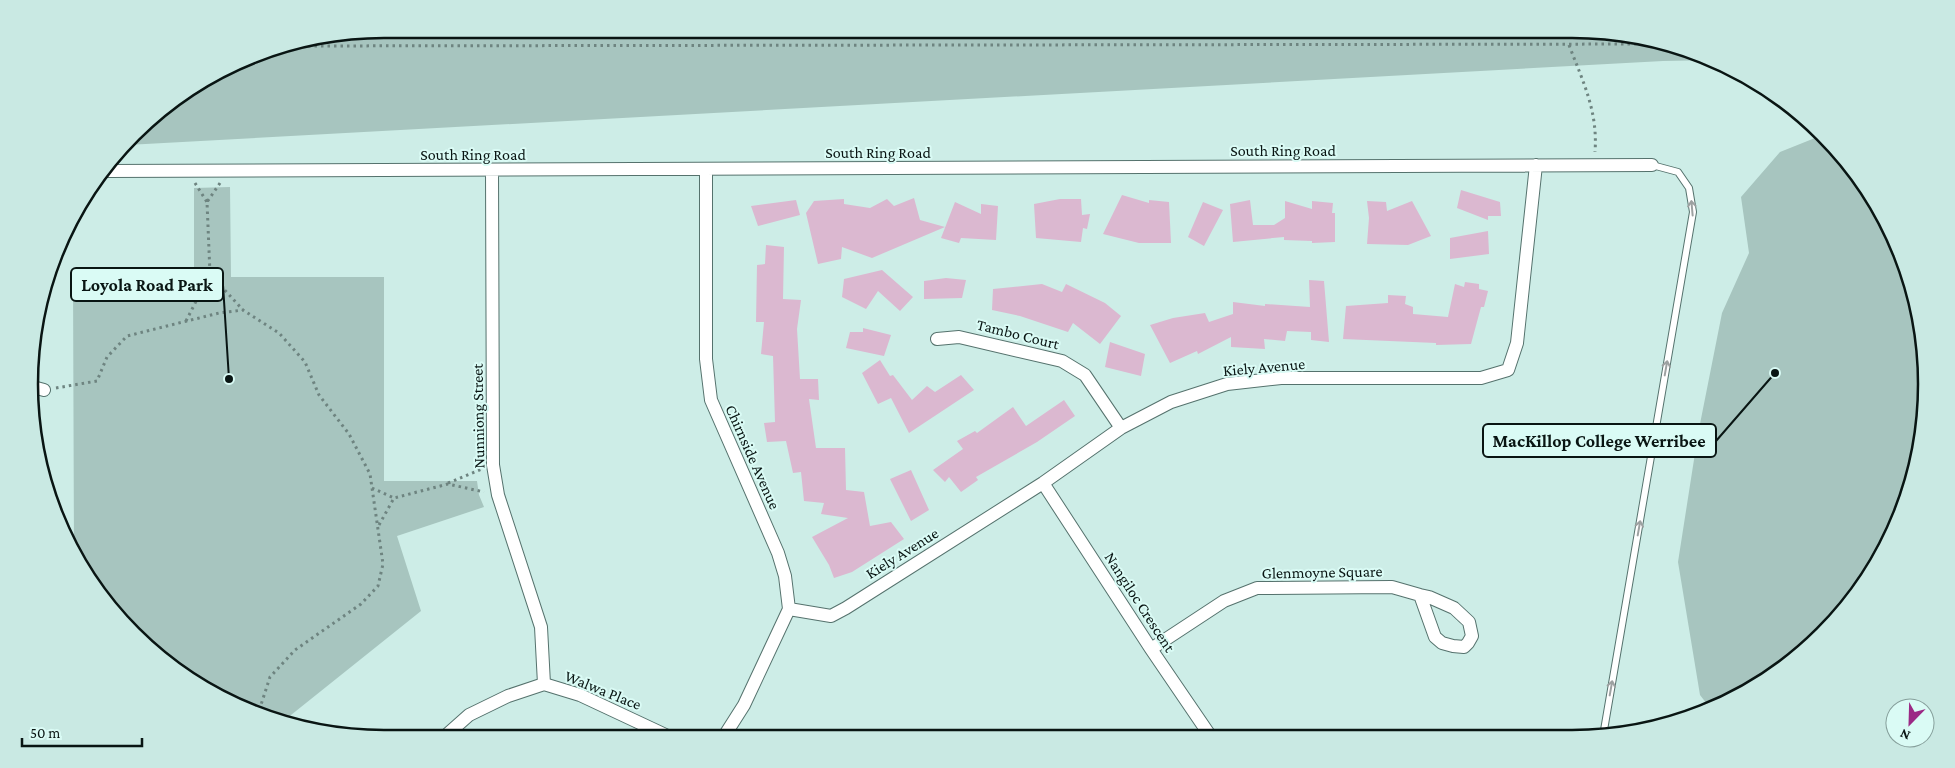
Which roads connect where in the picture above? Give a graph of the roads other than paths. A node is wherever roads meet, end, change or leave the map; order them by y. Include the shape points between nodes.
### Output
1 (1536, 165) junction
2 (1652, 165) joint
3 (706, 169) junction
4 (492, 170) junction
5 (111, 171) edge
6 (937, 340) dead end
7 (1121, 428) junction
8 (1043, 483) junction
9 (1420, 595) junction
10 (788, 609) junction
11 (1151, 649) junction
12 (544, 684) junction
13 (1604, 729) edge
14 (452, 730) edge
15 (657, 730) edge
16 (728, 730) edge
17 (1206, 730) edge

1 - 2 street, South Ring Road
1 - 3 street, South Ring Road
1 - 7 street, Kiely Avenue via 1517,343 1508,370 1481,378 1281,378 1227,384 1171,402
13 -> 2 lane via 1693,212 1689,188 1678,172
3 - 4 street, South Ring Road
3 - 10 street, Chirnside Avenue via 706,359 711,400 778,553 785,576
4 - 5 street, South Ring Road
4 - 12 street, Nunniong Street via 493,465 498,495 541,627
6 - 7 street, Tambo Court via 959,336 1062,362 1085,375
7 - 8 street, Kiely Avenue
8 - 10 street, Kiely Avenue via 831,616
8 - 11 street, Nangiloc Crescent
9 - 9 street, Glenmoyne Square via 1435,637 1453,646 1468,643 1472,636 1469,622 1454,608
9 - 11 street, Glenmoyne Square via 1392,587 1257,588 1224,601
10 - 16 street, Chirnside Avenue via 744,705
11 - 17 street, Nangiloc Crescent
12 - 14 street, Walwa Place via 508,696 469,715
12 - 15 street, Walwa Place via 580,695

